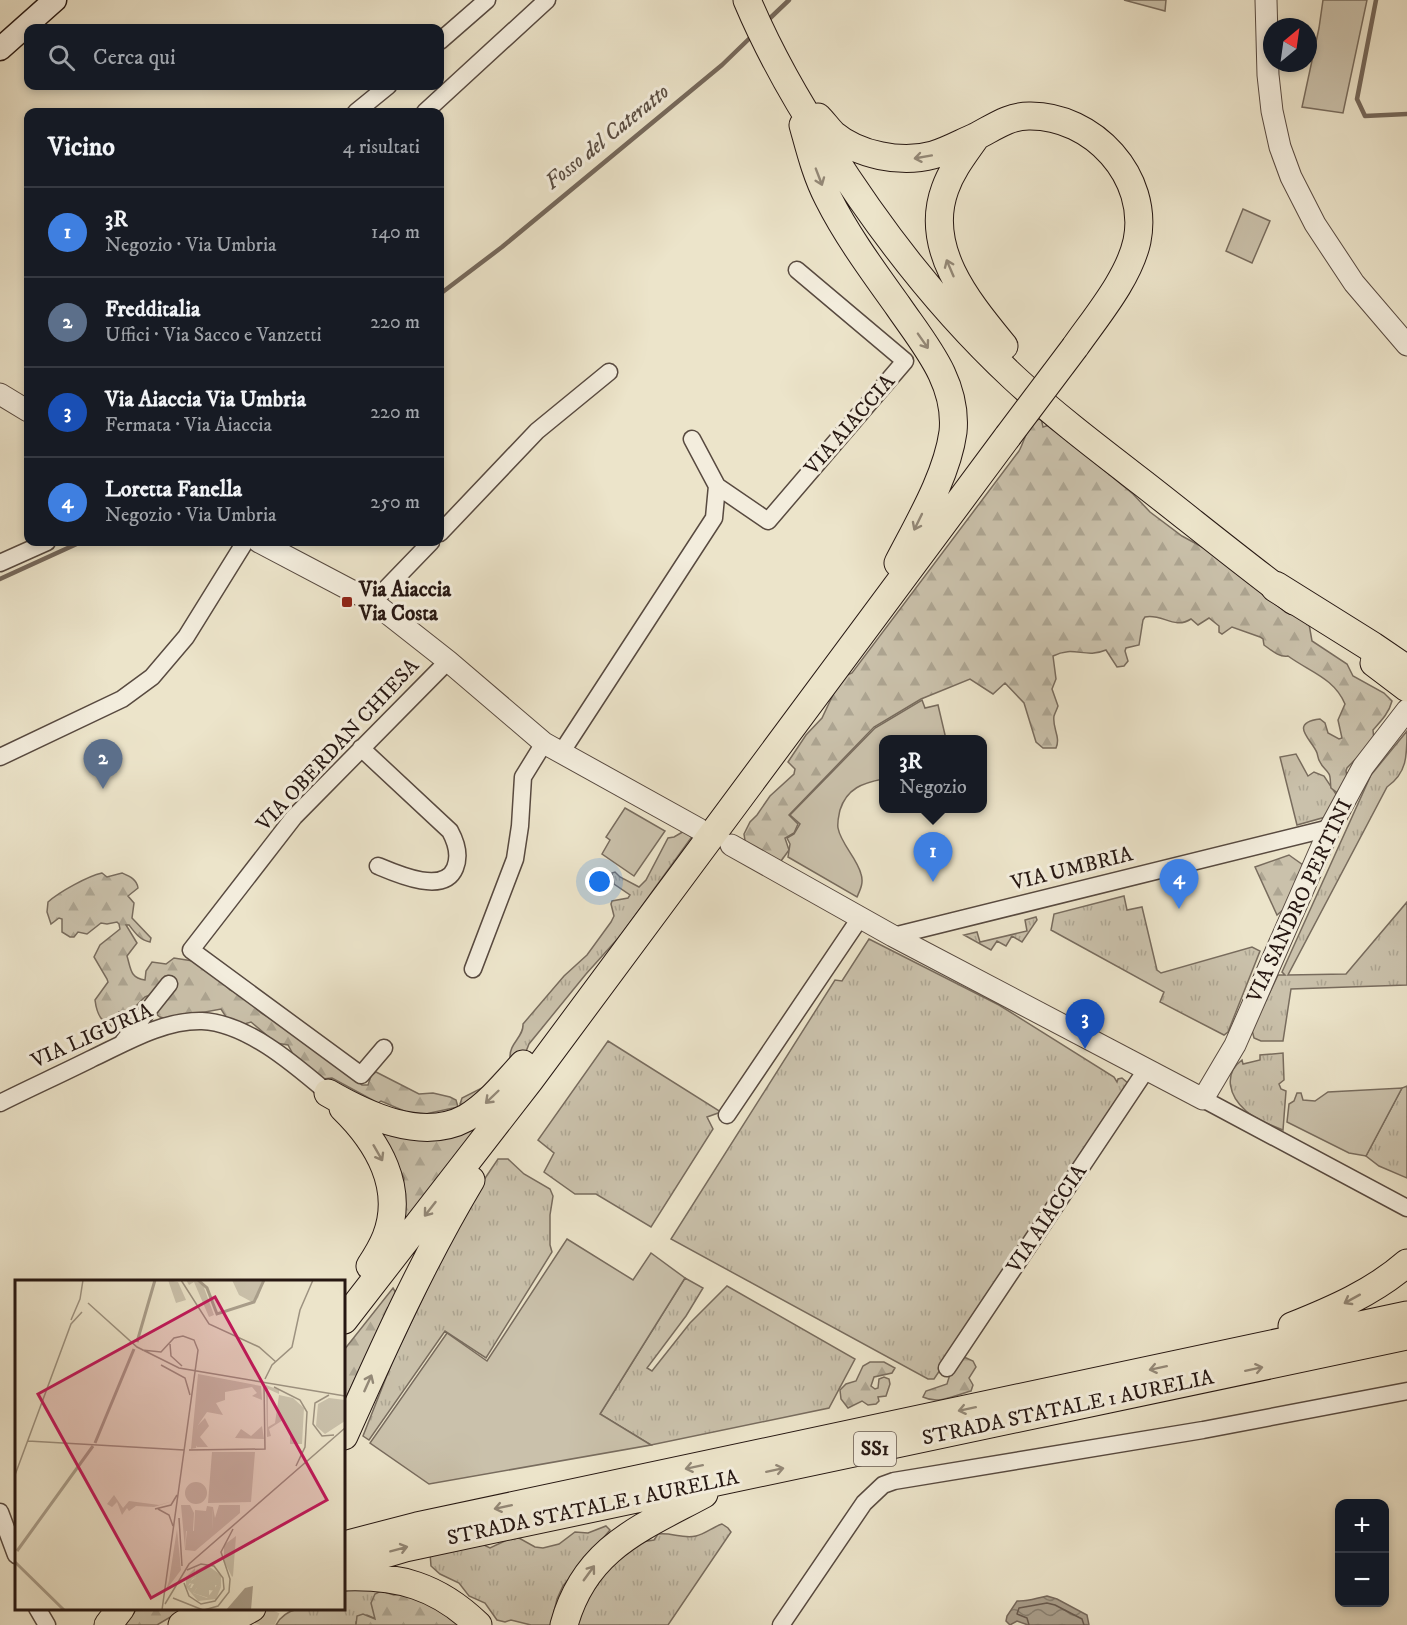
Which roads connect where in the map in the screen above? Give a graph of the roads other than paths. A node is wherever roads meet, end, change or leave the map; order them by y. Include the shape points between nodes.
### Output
1 (55, 0) edge
2 (487, 0) edge
3 (547, 0) edge
4 (1266, 0) edge
5 (749, 6) edge
6 (28, 24) edge
7 (24, 28) edge
8 (444, 38) edge
9 (0, 49) edge
10 (790, 89) junction
11 (383, 90) edge
12 (361, 108) edge
13 (429, 108) edge
14 (977, 136) junction
15 (797, 270) dead end
16 (1407, 345) edge
17 (609, 372) dead end
18 (0, 394) edge
19 (24, 409) edge
20 (692, 439) dead end
21 (1108, 457) junction
22 (717, 486) junction
23 (444, 529) edge
24 (38, 546) edge
25 (243, 546) edge
26 (267, 546) edge
27 (427, 546) edge
28 (0, 563) edge
29 (1275, 587) junction
30 (373, 602) junction
31 (859, 636) junction
32 (448, 661) junction
33 (1407, 671) edge
34 (1407, 688) edge
35 (1407, 710) edge
36 (361, 748) junction
37 (552, 748) junction
38 (0, 758) edge
39 (1330, 828) junction
40 (699, 829) dead end
41 (731, 845) dead end
42 (378, 866) dead end
43 (860, 918) junction
44 (893, 936) junction
45 (473, 969) dead end
46 (604, 979) junction
47 (169, 984) dead end
48 (120, 1045) junction
49 (384, 1048) dead end
50 (1146, 1070) junction
51 (530, 1080) junction
52 (328, 1092) junction
53 (1203, 1099) junction
54 (0, 1103) edge
55 (727, 1115) dead end
56 (1407, 1208) edge
57 (1404, 1266) edge
58 (345, 1311) edge
59 (1407, 1315) edge
60 (345, 1319) edge
61 (1407, 1336) edge
62 (1215, 1356) junction
63 (947, 1368) dead end
64 (1407, 1391) edge
65 (345, 1434) edge
66 (730, 1480) junction
67 (0, 1512) edge
68 (345, 1545) edge
69 (15, 1552) edge
70 (345, 1566) edge
71 (345, 1577) edge
72 (38, 1610) edge
73 (119, 1610) edge
74 (205, 1610) edge
75 (248, 1610) edge
76 (47, 1625) edge
77 (108, 1625) edge
78 (182, 1625) edge
79 (221, 1625) edge
80 (478, 1625) edge
81 (564, 1625) edge
82 (781, 1625) edge

1 - 6 main road
2 - 8 street
3 - 13 street
4 - 16 street via 1272,111 1291,177 1315,224 1354,283
5 - 10 highway
7 - 9 main road
14 -> 10 highway via 925,157 901,158 869,152 833,133
10 - 21 highway via 854,190 949,312 1014,378
10 -> 31 highway via 828,199 933,356 945,379 953,411 949,448 933,493
11 - 12 street
21 -> 14 highway via 1008,351 966,297 947,260 940,230 941,203 954,171
14 - 31 highway, bridge via 1019,116 1058,120 1085,131 1102,143 1127,176 1138,215 1137,241 1114,290 1075,347
15 - 22 street, VIA AIACCIA via 905,361 768,521
17 - 23 street via 537,431
18 - 19 street
20 - 22 street, VIA AIACCIA
21 - 29 highway
22 - 37 street via 714,518
24 - 28 street
25 - 38 street via 186,637 152,677 122,699
26 - 30 street
27 - 30 street
29 - 33 highway
29 - 34 highway
30 - 32 street
31 - 46 highway
32 - 36 street, VIA OBERDAN CHIESA
32 - 37 street
35 - 39 street, VIA SANDRO PERTINI via 1363,767
36 - 42 street via 450,831 457,851 453,873 441,880 410,879
36 - 49 street, VIA OBERDAN CHIESA via 294,817 191,950 361,1075
37 - 40 street
37 - 45 street via 523,777 515,859
39 - 44 street, VIA UMBRIA
39 - 53 street, VIA SANDRO PERTINI via 1235,1045
41 - 43 street
43 - 44 street
43 - 55 street
44 - 50 street
46 - 51 highway
46 -> 52 highway via 573,1006 496,1093 459,1121 426,1126 389,1122
47 - 48 street
48 - 52 street, VIA LIGURIA via 163,1026 203,1021 226,1026 270,1048
48 - 54 street, VIA LIGURIA
50 - 53 street
50 - 63 street, VIA AIACCIA
51 -> 60 highway
65 -> 51 highway via 406,1298 444,1225
52 -> 58 highway via 377,1150 386,1167 392,1197 386,1237
53 - 56 street
57 -> 62 highway via 1328,1312
59 - 62 highway, STRADA STATALE 1 AURELIA / SS1
66 -> 61 highway, STRADA STATALE 1 AURELIA / SS1
62 -> 68 highway, STRADA STATALE 1 AURELIA / SS1 via 417,1526
64 - 82 street via 883,1485 864,1503
70 -> 66 highway, STRADA STATALE 1 AURELIA / SS1 via 405,1548
81 -> 66 highway via 575,1594 608,1550 639,1528
67 - 69 street
71 - 80 highway via 387,1578 419,1585 457,1607
72 - 76 street
73 - 77 highway
74 - 78 highway
75 - 79 highway

